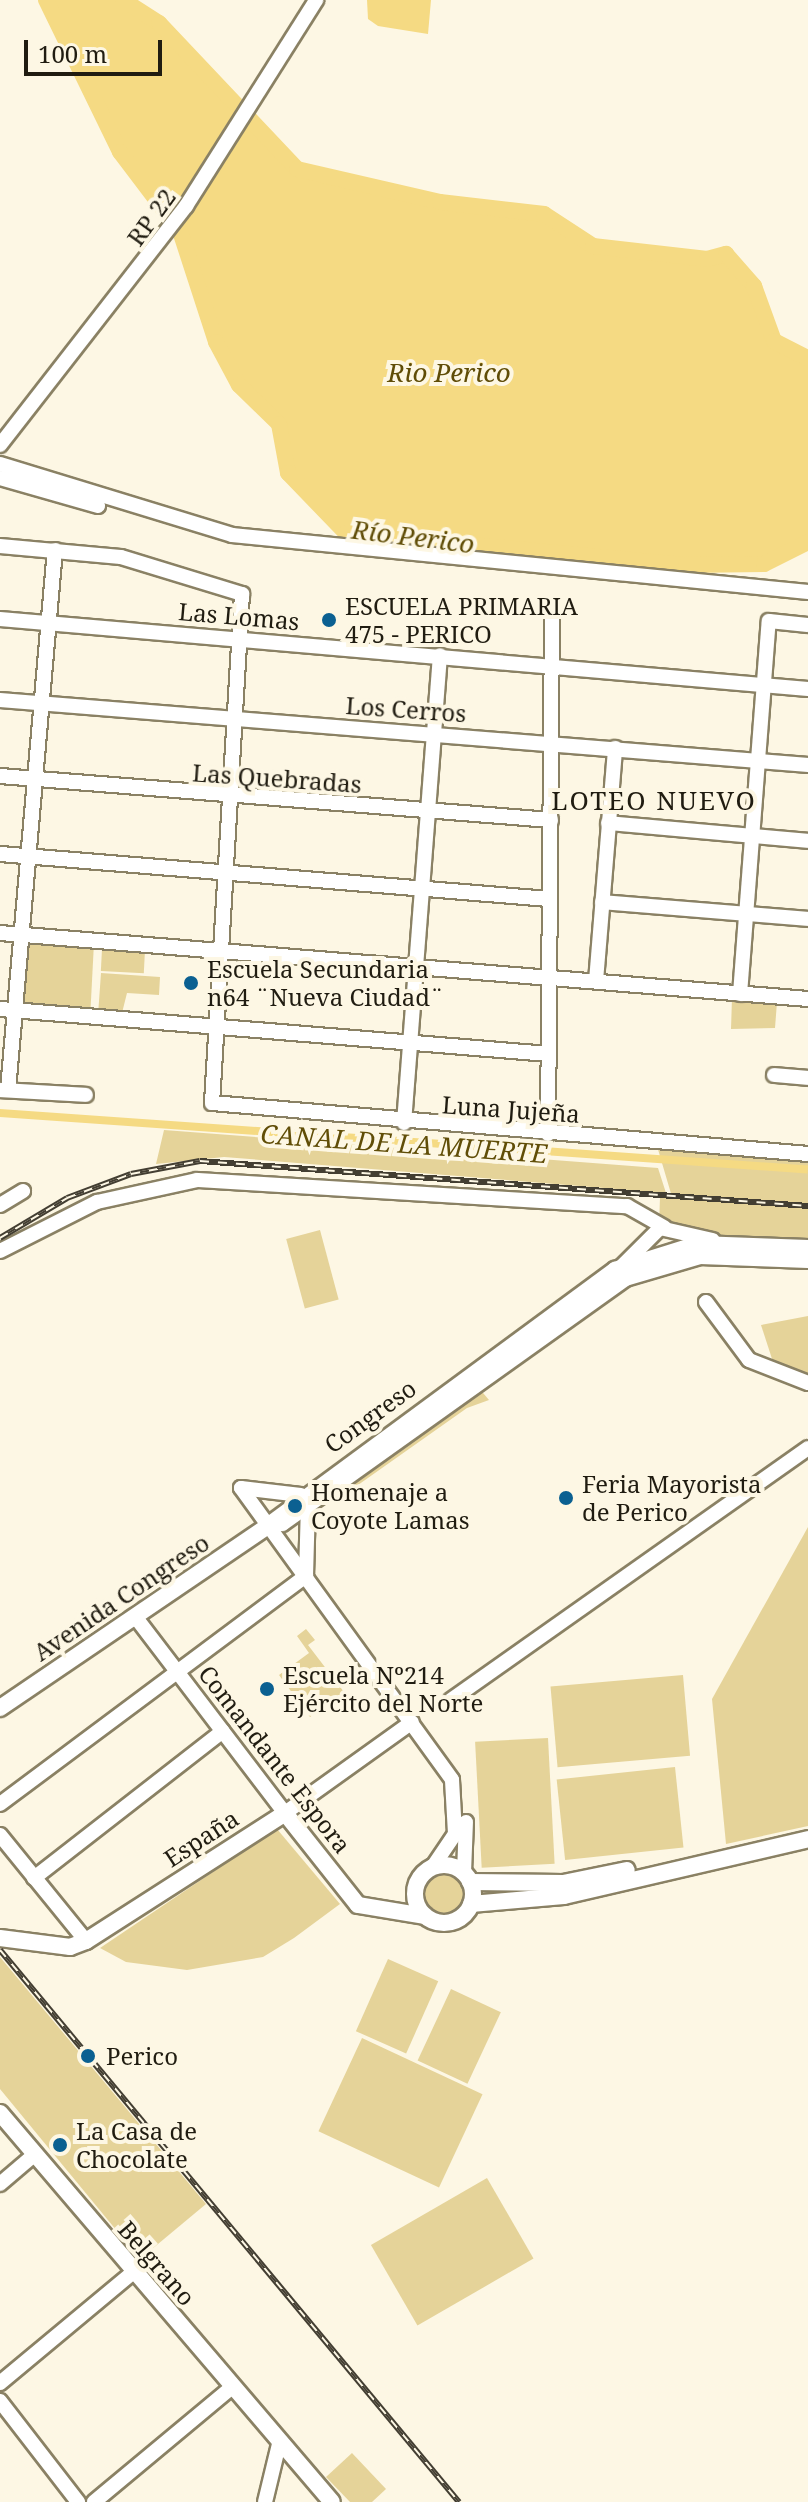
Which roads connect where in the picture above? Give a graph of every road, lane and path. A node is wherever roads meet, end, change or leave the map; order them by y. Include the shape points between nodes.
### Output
1 (316, 0) edge
2 (0, 445) edge
3 (0, 464) edge
4 (0, 478) edge
5 (98, 506) dead end
6 (0, 546) edge
7 (55, 550) junction
8 (808, 592) edge
9 (552, 610) dead end
10 (0, 619) edge
11 (49, 624) junction
12 (808, 625) edge
13 (245, 639) junction
14 (440, 655) junction
15 (550, 663) junction
16 (764, 685) junction
17 (808, 689) edge
18 (0, 700) edge
19 (41, 703) junction
20 (237, 718) junction
21 (434, 733) junction
22 (552, 742) junction
23 (615, 748) junction
24 (758, 762) junction
25 (808, 765) edge
26 (0, 776) edge
27 (35, 779) junction
28 (232, 798) junction
29 (428, 810) junction
30 (551, 820) junction
31 (608, 823) junction
32 (753, 837) junction
33 (808, 841) edge
34 (0, 854) edge
35 (29, 856) junction
36 (226, 872) junction
37 (421, 889) junction
38 (548, 899) junction
39 (602, 902) junction
40 (747, 914) junction
41 (808, 919) edge
42 (0, 933) edge
43 (23, 934) junction
44 (219, 951) junction
45 (416, 966) junction
46 (547, 976) junction
47 (596, 981) junction
48 (740, 994) junction
49 (808, 999) edge
50 (0, 1009) edge
51 (17, 1011) junction
52 (215, 1028) junction
53 (410, 1044) junction
54 (548, 1054) junction
55 (774, 1075) dead end
56 (808, 1078) edge
57 (4, 1090) edge
58 (86, 1095) dead end
59 (404, 1123) junction
60 (548, 1134) junction
61 (808, 1154) edge
62 (23, 1191) dead end
63 (0, 1205) edge
64 (664, 1227) junction
65 (726, 1242) junction
66 (808, 1248) edge
67 (0, 1251) edge
68 (808, 1260) edge
69 (620, 1267) junction
70 (706, 1302) dead end
71 (808, 1383) edge
72 (808, 1448) edge
73 (305, 1500) junction
74 (269, 1525) junction
75 (306, 1576) junction
76 (137, 1619) junction
77 (176, 1670) junction
78 (451, 1700) dead end
79 (0, 1708) edge
80 (412, 1722) junction
81 (223, 1731) junction
82 (0, 1804) edge
83 (285, 1813) junction
84 (808, 1830) edge
85 (0, 1835) edge
86 (808, 1839) edge
87 (432, 1868) junction
88 (34, 1878) junction
89 (467, 1878) junction
90 (416, 1890) junction
91 (471, 1904) junction
92 (387, 1913) junction
93 (425, 1916) junction
94 (0, 1938) edge
95 (86, 1941) junction
96 (0, 2113) edge
97 (34, 2155) junction
98 (0, 2184) edge
99 (133, 2272) junction
100 (0, 2383) edge
101 (232, 2387) junction
102 (0, 2401) edge
103 (279, 2444) junction
104 (78, 2502) edge
105 (94, 2502) edge
106 (265, 2502) edge
107 (332, 2502) edge

1 - 2 street, RP 22 via 186,206
3 - 8 street via 232,535
4 - 5 street
6 - 7 street
7 - 11 street
7 - 13 street via 121,557 242,594
9 - 15 street
10 - 11 street, Las Lomas
11 - 13 street, Las Lomas
11 - 19 street
12 - 16 street via 769,621
13 - 14 street, Las Lomas
13 - 20 street
14 - 15 street, Las Lomas
14 - 21 street
15 - 16 street, Las Lomas
15 - 22 street
16 - 17 street, Las Lomas
16 - 24 street
18 - 19 street, Los Cerros
19 - 20 street, Los Cerros
19 - 27 street
20 - 21 street, Los Cerros
20 - 28 street
21 - 22 street, Los Cerros
21 - 29 street
22 - 23 street, Los Cerros
22 - 30 street
23 - 24 street, Los Cerros
23 - 31 street
24 - 25 street, Los Cerros
24 - 32 street
26 - 27 street, Las Quebradas
27 - 28 street, Las Quebradas
27 - 35 street
28 - 29 street, Las Quebradas
28 - 36 street
29 - 30 street, Las Quebradas
29 - 37 street
30 - 38 street
31 - 32 street
31 - 39 street
32 - 33 street
32 - 40 street
34 - 35 street
35 - 36 street
35 - 43 street
36 - 37 street
36 - 44 street
37 - 38 street
37 - 45 street
38 - 46 street
39 - 40 street
39 - 47 street
40 - 41 street
40 - 48 street
42 - 43 street
43 - 44 street
43 - 51 street
44 - 45 street
44 - 52 street
45 - 46 street
45 - 53 street
46 - 47 street
46 - 54 street
47 - 48 street
48 - 49 street
50 - 51 street
51 - 52 street
51 - 57 street
52 - 53 street
52 - 59 street, Luna Jujeña via 212,1103
53 - 54 street
53 - 59 street
54 - 60 street
55 - 56 street
57 - 58 street
59 - 60 street, Luna Jujeña
60 - 61 street, Luna Jujeña
62 - 63 street
64 - 65 street
64 - 67 street via 627,1206 197,1180 97,1202
64 - 69 street
65 - 66 main road, Congreso
65 - 69 main road, Congreso
68 - 73 main road, Congreso via 709,1255 625,1278
69 - 73 main road, Congreso
70 - 71 street via 749,1360
72 - 78 street
73 - 74 main road, Congreso
73 - 74 street via 241,1488
73 - 75 street
74 - 75 street
74 - 76 main road, Avenida Congreso
75 - 77 street
75 - 80 street
76 - 77 street, Comandante Espora
76 - 79 main road, Avenida Congreso
77 - 81 street, Comandante Espora
77 - 82 street
80 - 83 street, España
80 - 87 street via 444,1765 459,1805 449,1851
80 - 89 street via 462,1783
81 - 83 street, Comandante Espora
81 - 88 street
83 - 92 main road, Comandante Espora via 358,1905
83 - 95 main road, España
84 - 89 main road via 563,1883
85 - 88 street
86 - 91 main road via 564,1896
87 - 89 main road
87 - 90 main road
88 - 95 street
89 - 91 main road
90 - 92 main road
90 - 93 main road
91 - 93 main road via 456,1921
92 - 93 main road, Comandante Espora
94 - 95 main road, España via 70,1947
96 - 97 main road, Belgrano
97 - 98 street
97 - 99 main road, Belgrano
99 - 100 street
99 - 101 main road, Belgrano
101 - 103 main road, Belgrano
101 - 105 street
102 - 104 street
103 - 106 street
103 - 107 main road, Belgrano

